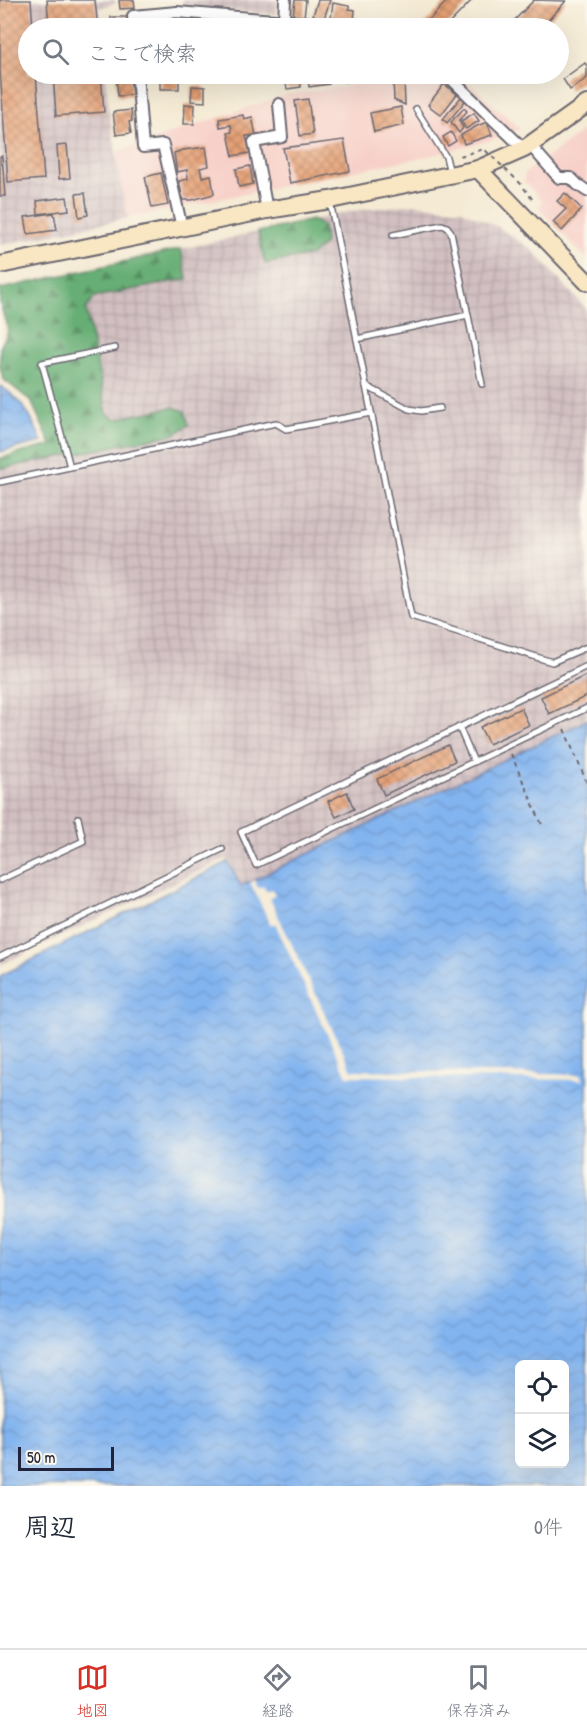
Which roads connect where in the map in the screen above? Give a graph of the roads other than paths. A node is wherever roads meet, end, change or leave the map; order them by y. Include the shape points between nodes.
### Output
1 (285, 0) edge
2 (133, 18) edge
3 (248, 18) edge
4 (284, 18) edge
5 (138, 84) edge
6 (457, 84) edge
7 (279, 104) dead end
8 (587, 104) edge
9 (416, 109) dead end
10 (527, 147) junction
11 (478, 169) junction
12 (450, 175) junction
13 (587, 191) edge
14 (330, 200) junction
15 (267, 210) junction
16 (182, 228) junction
17 (393, 235) dead end
18 (0, 265) edge
19 (587, 282) edge
20 (468, 315) junction
21 (357, 339) junction
22 (115, 348) dead end
23 (482, 384) dead end
24 (366, 386) junction
25 (440, 408) dead end
26 (371, 413) junction
27 (70, 467) junction
28 (0, 482) edge
29 (587, 647) edge
30 (587, 666) edge
31 (587, 708) edge
32 (459, 728) junction
33 (474, 762) junction
34 (78, 818) dead end
35 (222, 849) dead end
36 (0, 880) edge
37 (0, 957) edge

1 - 4 street
2 - 3 street via 177,12
5 - 16 street via 142,147 163,145
6 - 10 street
7 - 15 street via 282,137 254,142
8 - 10 street
9 - 12 lane via 446,157
10 - 11 street
10 - 13 street via 559,178 571,178
11 - 12 street
11 - 19 street
12 - 14 street
14 - 15 street
14 - 21 lane
15 - 16 street
16 - 18 street
17 - 20 lane via 442,225 451,231
20 - 21 lane
20 - 23 lane
21 - 24 lane
22 - 27 lane via 42,363
24 - 25 lane via 410,409
24 - 26 lane
26 - 27 lane via 286,429 276,423
26 - 29 lane via 411,617 552,662
27 - 28 lane
30 - 32 lane
31 - 33 lane
32 - 33 lane
32 - 33 lane via 241,832 256,865
34 - 36 lane via 83,841
35 - 37 lane

